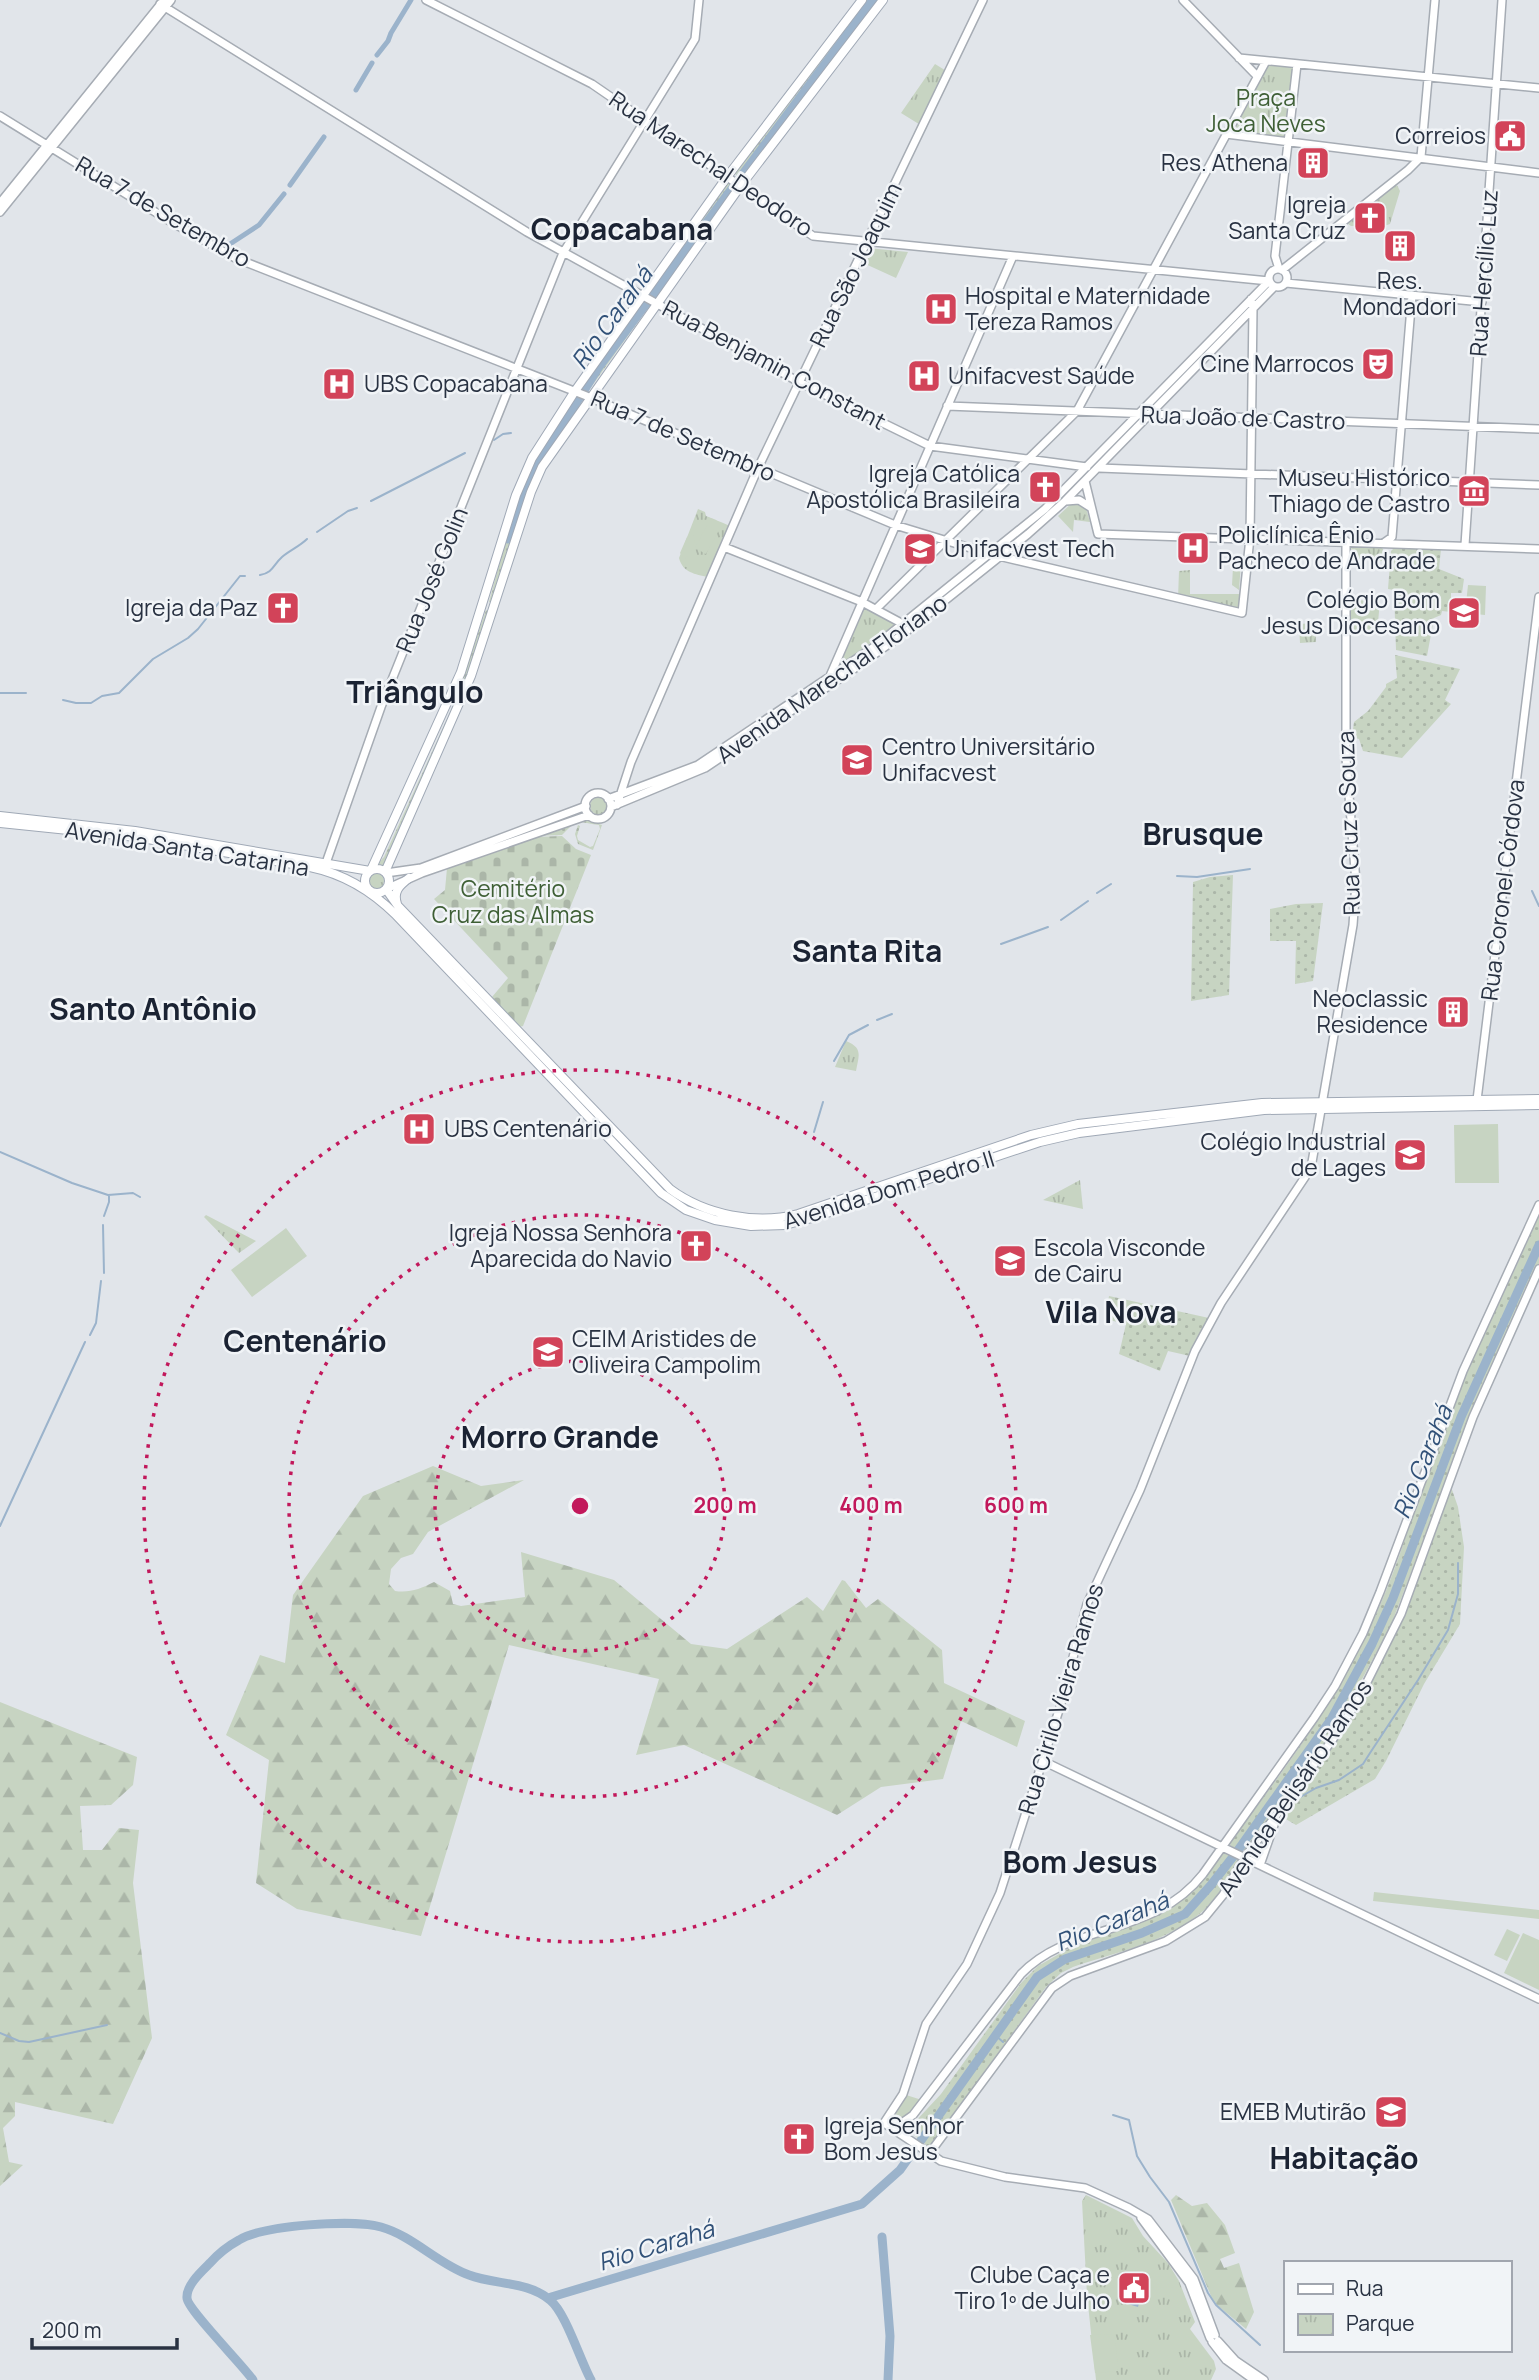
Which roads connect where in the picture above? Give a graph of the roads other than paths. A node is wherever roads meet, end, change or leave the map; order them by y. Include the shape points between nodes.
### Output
1 (426, 0) edge
2 (699, 0) edge
3 (862, 0) edge
4 (883, 0) edge
5 (983, 0) edge
6 (1184, 0) edge
7 (1435, 0) edge
8 (1502, 0) edge
9 (165, 3) edge
10 (1239, 58) junction
11 (1266, 61) junction
12 (1297, 64) junction
13 (1257, 76) junction
14 (1428, 77) junction
15 (1496, 83) junction
16 (1539, 88) edge
17 (0, 116) edge
18 (646, 121) junction
19 (1226, 134) junction
20 (1288, 141) junction
21 (49, 146) junction
22 (1421, 157) junction
23 (1491, 167) junction
24 (1539, 173) edge
25 (729, 178) junction
26 (739, 185) junction
27 (0, 203) edge
28 (0, 212) edge
29 (867, 242) junction
30 (563, 253) junction
31 (1013, 256) junction
32 (1280, 269) junction
33 (1153, 270) junction
34 (1286, 283) junction
35 (1271, 284) junction
36 (1412, 295) junction
37 (644, 296) junction
38 (655, 302) junction
39 (1482, 302) junction
40 (1252, 303) junction
41 (517, 369) junction
42 (800, 382) junction
43 (582, 394) junction
44 (947, 406) junction
45 (1077, 411) junction
46 (1139, 414) junction
47 (1151, 414) junction
48 (1252, 418) junction
49 (1401, 424) junction
50 (1473, 427) junction
51 (1539, 429) edge
52 (930, 446) junction
53 (1028, 459) junction
54 (1087, 467) junction
55 (758, 468) junction
56 (1099, 468) junction
57 (1251, 473) junction
58 (1396, 478) junction
59 (1469, 481) junction
60 (1085, 482) junction
61 (1539, 485) edge
62 (1065, 501) junction
63 (1090, 507) junction
64 (895, 526) junction
65 (1250, 538) junction
66 (945, 541) junction
67 (1346, 541) junction
68 (1385, 542) junction
69 (1465, 545) junction
70 (724, 547) junction
71 (1539, 549) edge
72 (990, 554) junction
73 (1000, 556) junction
74 (1539, 597) edge
75 (862, 602) junction
76 (876, 609) junction
77 (903, 624) junction
78 (1536, 639) edge
79 (829, 678) junction
80 (631, 762) junction
81 (620, 796) junction
82 (611, 802) junction
83 (586, 806) junction
84 (589, 815) junction
85 (0, 816) edge
86 (0, 822) edge
87 (326, 863) junction
88 (370, 870) junction
89 (421, 870) junction
90 (386, 873) junction
91 (409, 878) junction
92 (386, 889) junction
93 (370, 892) junction
94 (398, 906) junction
95 (1539, 1099) edge
96 (1477, 1100) junction
97 (1321, 1105) junction
98 (1539, 1105) edge
99 (1539, 1205) edge
100 (1539, 1269) edge
101 (1043, 1760) junction
102 (1277, 1814) junction
103 (1221, 1846) junction
104 (1243, 1857) junction
105 (1260, 1865) junction
106 (1539, 1999) edge
107 (884, 2123) junction
108 (927, 2153) junction
109 (1213, 2339) junction
110 (1254, 2380) edge
111 (1264, 2380) edge

1 - 18 street, Rua Marechal Deodoro via 592,84
2 - 18 street, Rua José Golin via 695,38
3 - 25 main road
4 - 26 main road
5 - 29 street, Rua São Joaquim
6 - 10 street
7 - 14 street
8 - 15 street, Rua Hercílio Luz
9 - 21 street
9 - 30 street, Rua Benjamin Constant
10 - 11 street
10 - 13 street
11 - 12 street
11 - 13 street
12 - 14 street
12 - 20 street
13 - 19 street
14 - 15 street
14 - 22 street
15 - 16 street
15 - 23 street, Rua Hercílio Luz
17 - 21 street, Rua 7 de Setembro
18 - 25 street, Rua Marechal Deodoro
18 - 30 street, Rua José Golin
19 - 20 street
19 - 33 street
20 - 22 street
20 - 32 street via 1275,256
21 - 27 street
21 - 28 street
21 - 41 street, Rua 7 de Setembro via 235,258
22 - 23 street
22 - 32 street
23 - 24 street
23 - 39 street, Rua Hercílio Luz
25 - 26 street, Rua Marechal Deodoro
25 - 37 main road
26 - 29 street, Rua Marechal Deodoro via 813,236
26 - 38 main road
29 - 31 street, Rua Marechal Deodoro
29 - 42 street, Rua São Joaquim
30 - 37 street, Rua Benjamin Constant
30 - 41 street, Rua José Golin
31 - 33 street, Rua Marechal Deodoro
31 - 44 street
32 - 34 street
32 - 35 street via 1271,272
33 - 35 street, Rua Marechal Deodoro
33 - 45 street
34 - 35 street via 1281,287
34 - 36 street
35 - 40 street, Avenida Marechal Floriano
36 - 39 street
36 - 49 street
37 - 38 street, Rua Benjamin Constant
37 - 43 main road
38 - 42 street, Rua Benjamin Constant
38 - 43 main road
39 - 50 street, Rua Hercílio Luz
40 - 46 street, Avenida Marechal Floriano
40 - 47 street, Avenida Marechal Floriano
40 - 48 street
41 - 43 street, Rua 7 de Setembro
41 - 87 street, Rua José Golin via 381,707
42 - 52 street, Rua Benjamin Constant
42 - 55 street, Rua São Joaquim
43 - 55 street, Rua 7 de Setembro
43 - 88 main road via 526,470 461,672
43 - 90 main road via 535,482 471,676
44 - 45 street, Rua João de Castro
44 - 52 street
45 - 46 street, Rua João de Castro
45 - 53 street
46 - 47 street, Rua João de Castro
46 - 54 street, Avenida Marechal Floriano
47 - 48 street, Rua João de Castro
47 - 56 street, Avenida Marechal Floriano
48 - 49 street, Rua João de Castro
48 - 57 street
49 - 50 street, Rua João de Castro
49 - 58 street
50 - 51 street, Rua João de Castro
50 - 59 street, Rua Hercílio Luz
52 - 53 street, Rua Benjamin Constant
52 - 64 street
53 - 54 street, Rua Benjamin Constant
53 - 66 street
54 - 60 street
54 - 72 street, Avenida Marechal Floriano
55 - 64 street, Rua 7 de Setembro
55 - 70 street, Rua São Joaquim
56 - 57 street
56 - 60 street, Avenida Marechal Floriano
57 - 58 street
57 - 65 street
58 - 59 street
58 - 68 street via 1392,537
59 - 61 street
59 - 69 street, Rua Hercílio Luz
60 - 62 street, Avenida Marechal Floriano
60 - 63 street
62 - 63 street via 1079,500
62 - 73 street, Avenida Marechal Floriano
63 - 65 street via 1098,534
64 - 66 street, Rua 7 de Setembro
64 - 75 street
65 - 67 street
65 - 73 street, Rua 7 de Setembro via 1242,613
66 - 72 street, Rua 7 de Setembro
66 - 76 street
67 - 68 street
67 - 97 street, Rua Cruz e Souza via 1345,740 1356,895
68 - 69 street
69 - 71 street
70 - 75 street
70 - 80 street, Rua São Joaquim
72 - 73 street, Rua 7 de Setembro
72 - 77 street, Avenida Marechal Floriano
73 - 82 street, Avenida Marechal Floriano via 876,654 705,768
74 - 78 street, Rua Coronel Córdova
75 - 76 street
75 - 79 street
76 - 77 street
77 - 79 street, Avenida Marechal Floriano
78 - 96 street, Rua Coronel Córdova
79 - 81 street, Avenida Marechal Floriano via 698,765
80 - 81 street, Rua São Joaquim
80 - 82 street, Rua São Joaquim
81 - 82 street, Avenida Marechal Floriano
82 - 83 street via 600,794 592,795
82 - 84 street via 609,813 602,818
83 - 84 street
83 - 89 street
84 - 89 street
85 - 87 main road, Avenida Santa Catarina via 135,831
86 - 93 main road, Avenida Santa Catarina via 136,837 310,867
87 - 88 main road, Avenida Santa Catarina
88 - 90 main road
88 - 93 main road via 364,881
89 - 90 street
89 - 91 street
90 - 92 main road
91 - 92 street
91 - 94 main road via 395,892
92 - 93 main road
92 - 94 main road, Avenida Dom Pedro II
93 - 97 main road, Avenida Dom Pedro II via 661,1193 686,1210 725,1222 759,1227 804,1220 1071,1134
94 - 97 main road, Avenida Dom Pedro II via 670,1189 731,1215 767,1219 798,1214 1062,1127 1262,1103
95 - 96 main road, Avenida Dom Pedro II
96 - 97 main road, Avenida Dom Pedro II
97 - 98 main road, Avenida Dom Pedro II
97 - 101 street, Rua Cirilo Vieira Ramos via 1308,1173 1205,1331 1140,1490 1091,1594
99 - 103 street, Avenida Belisário Ramos via 1463,1371 1363,1633 1314,1718
100 - 102 street, Avenida Belisário Ramos via 1473,1417 1389,1640 1346,1719
101 - 103 street
101 - 107 street, Rua Cirilo Vieira Ramos via 992,1913 967,1964 926,2024 903,2094
102 - 104 street, Avenida Belisário Ramos
102 - 105 street
103 - 104 street
103 - 107 street, Avenida Belisário Ramos via 1194,1885 1160,1911 1038,1960 914,2115 903,2122
104 - 105 street
104 - 108 street, Avenida Belisário Ramos via 1223,1895 1198,1923 1167,1941 1070,1976 1052,1988
105 - 106 street
107 - 108 street
108 - 109 street via 998,2175 1085,2188 1136,2212 1188,2280
109 - 110 street via 1226,2360
109 - 111 street

